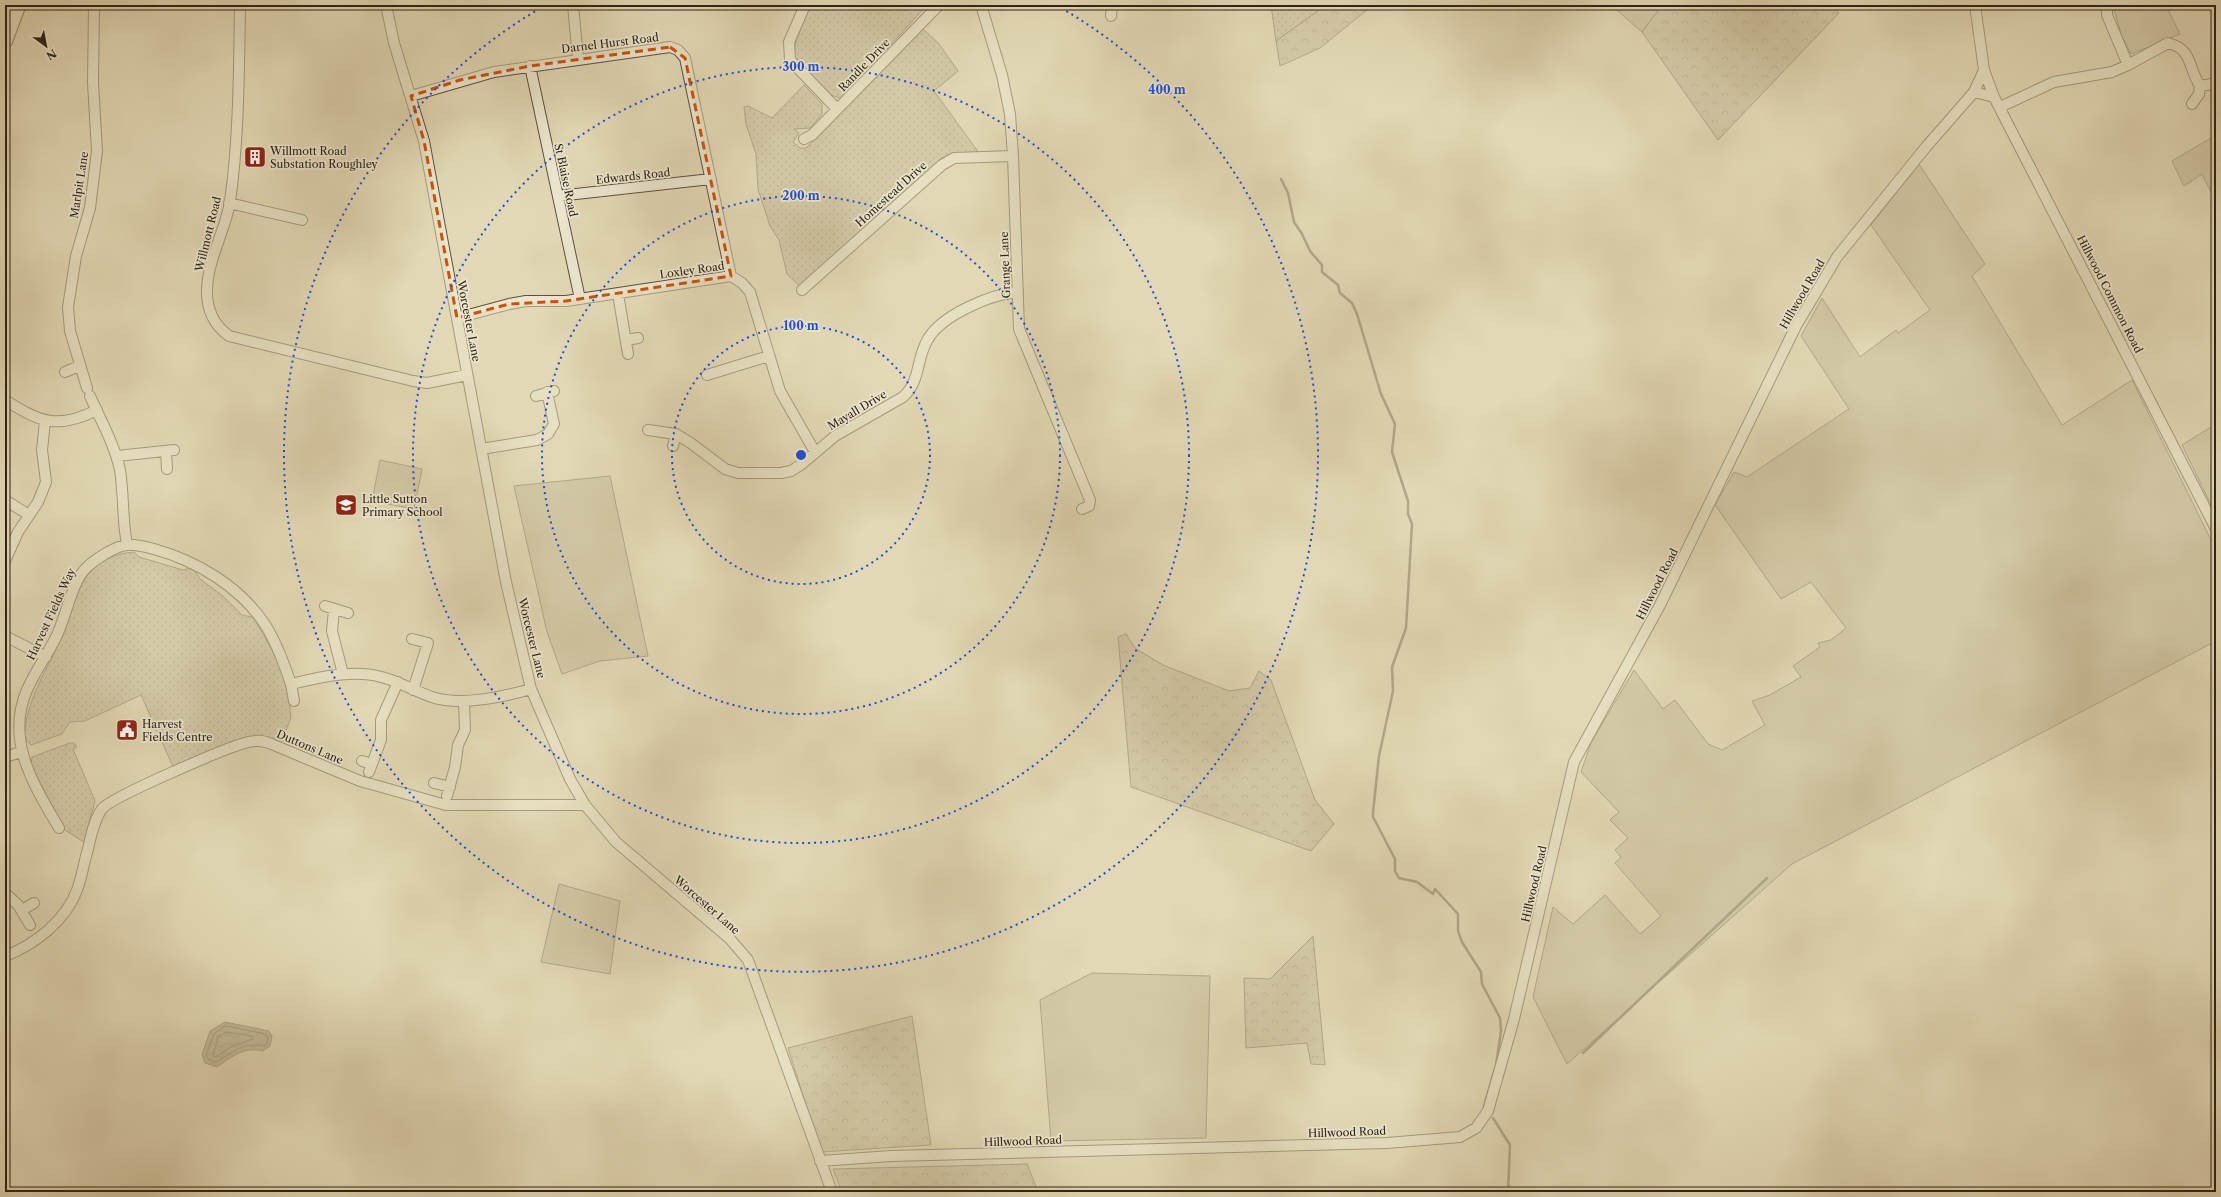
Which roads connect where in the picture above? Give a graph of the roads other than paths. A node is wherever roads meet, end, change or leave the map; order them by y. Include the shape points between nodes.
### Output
1 (18, 5) edge
2 (94, 5) edge
3 (240, 5) edge
4 (386, 5) edge
5 (573, 5) edge
6 (805, 5) edge
7 (939, 5) edge
8 (981, 5) edge
9 (1112, 5) edge
10 (1975, 5) edge
11 (2107, 5) edge
12 (1111, 16) dead end
13 (5, 40) edge
14 (578, 59) junction
15 (2128, 65) junction
16 (530, 66) junction
17 (1984, 70) junction
18 (2212, 84) dead end
19 (2200, 86) junction
20 (1974, 92) junction
21 (411, 96) junction
22 (1994, 97) junction
23 (2192, 104) dead end
24 (2000, 107) junction
25 (837, 109) junction
26 (804, 139) dead end
27 (1013, 156) junction
28 (711, 179) junction
29 (558, 196) junction
30 (229, 203) junction
31 (302, 220) dead end
32 (731, 276) junction
33 (802, 290) dead end
34 (1018, 292) junction
35 (618, 294) junction
36 (580, 299) junction
37 (456, 318) junction
38 (638, 338) dead end
39 (626, 340) junction
40 (628, 354) dead end
41 (769, 356) junction
42 (79, 366) junction
43 (65, 372) dead end
44 (468, 375) junction
45 (707, 375) dead end
46 (536, 396) dead end
47 (5, 400) edge
48 (97, 410) junction
49 (45, 421) junction
50 (648, 430) dead end
51 (676, 434) junction
52 (673, 446) dead end
53 (481, 449) junction
54 (815, 452) junction
55 (117, 456) junction
56 (168, 468) dead end
57 (5, 500) edge
58 (1082, 509) dead end
59 (29, 515) junction
60 (2216, 528) edge
61 (127, 544) junction
62 (5, 561) edge
63 (348, 613) dead end
64 (5, 636) edge
65 (412, 639) dead end
66 (46, 657) junction
67 (343, 674) junction
68 (398, 682) junction
69 (290, 684) junction
70 (532, 689) junction
71 (413, 690) junction
72 (294, 701) dead end
73 (464, 702) junction
74 (21, 752) junction
75 (5, 757) edge
76 (368, 766) dead end
77 (434, 783) dead end
78 (585, 805) junction
79 (53, 823) dead end
80 (5, 893) edge
81 (34, 903) dead end
82 (22, 910) junction
83 (30, 925) dead end
84 (5, 956) edge
85 (820, 1161) junction
86 (832, 1192) edge

1 - 13 main road
2 - 42 street, Marlpit Lane via 93,78 97,152 90,208 76,256 68,308 70,331
3 - 30 street, Willmott Road via 234,153
4 - 21 street, Worcester Lane via 394,43
5 - 14 street
6 - 25 street via 789,42 790,60
7 - 25 street, Randle Drive
8 - 27 street, Grange Lane via 1002,75 1010,114
9 - 12 street
10 - 17 street, Hillwood Common Road
11 - 15 street via 2107,15
14 - 16 street, Darnel Hurst Road
14 - 28 street, Darnel Hurst Road via 670,47 678,50 685,58
15 - 19 street via 2168,43 2178,45 2186,52
15 - 24 street via 2112,72 2054,82
16 - 21 street, Darnel Hurst Road via 460,80
16 - 29 street, St Blaise Road
17 - 20 street, Hillwood Road
17 - 22 street, Hillwood Common Road
18 - 19 street
19 - 23 street
20 - 22 street
20 - 85 street, Hillwood Road via 1837,257 1796,326 1660,605 1574,762 1513,1026 1498,1081 1482,1122 1460,1137 1387,1143 891,1156
21 - 37 street, Worcester Lane via 424,141
22 - 24 street, Hillwood Common Road
24 - 60 street, Hillwood Common Road
25 - 26 street, Randle Drive via 812,135
27 - 33 street, Homestead Drive via 954,158 942,165
27 - 34 street, Grange Lane
28 - 29 street, Edwards Road
28 - 32 street, Darnel Hurst Road
29 - 36 street, St Blaise Road
30 - 31 street
30 - 44 street, Willmott Road via 213,256 207,291 208,308 214,321 229,336 414,381 434,382
32 - 35 street, Loxley Road
32 - 41 street, Loxley Road via 750,292
34 - 54 street, Mayall Drive via 1002,293 950,317 928,340 911,390 836,436
34 - 58 street, Grange Lane via 1019,329 1090,500 1090,506
35 - 36 street, Loxley Road
35 - 39 street
36 - 37 street, Loxley Road via 509,304
37 - 44 street, Worcester Lane
38 - 39 street
39 - 40 street
41 - 45 street via 718,367
41 - 54 street, Loxley Road via 780,391
42 - 43 street
42 - 48 street, Marlpit Lane
44 - 53 street, Worcester Lane
46 - 53 street via 550,392 554,424 548,434 537,440
47 - 49 street via 34,418
48 - 49 street via 69,420
48 - 55 street, Marlpit Lane
49 - 59 street via 42,450 46,482 38,502
50 - 51 street, Mayall Drive
51 - 52 street
51 - 54 street, Mayall Drive via 725,469 738,473 791,471
53 - 70 street, Worcester Lane via 506,582
55 - 56 street via 170,450
55 - 61 street, Marlpit Lane
57 - 59 street
59 - 62 street
61 - 66 street, Harvest Fields Way via 105,554 84,570
61 - 69 street via 174,555 194,563 224,583 265,625 275,642
63 - 67 street via 330,608 332,631
64 - 66 street
65 - 71 street via 428,643
66 - 74 street, Harvest Fields Way via 22,704 19,718
67 - 68 street via 373,675
67 - 69 street
68 - 71 street
68 - 76 street via 381,720 381,740
69 - 72 street
70 - 73 street
70 - 78 street, Worcester Lane via 563,765
71 - 73 street via 448,701
73 - 77 street via 465,730 458,745 448,791
74 - 75 street
74 - 79 street, Harvest Fields Way
78 - 84 street, Duttons Lane via 446,805 360,781 269,742 262,740 246,743 197,762 102,808 95,824 77,891 64,914 21,950
78 - 85 street, Worcester Lane via 616,842 730,939 748,960
80 - 82 street
81 - 82 street
82 - 83 street
85 - 86 street, Worcester Lane

